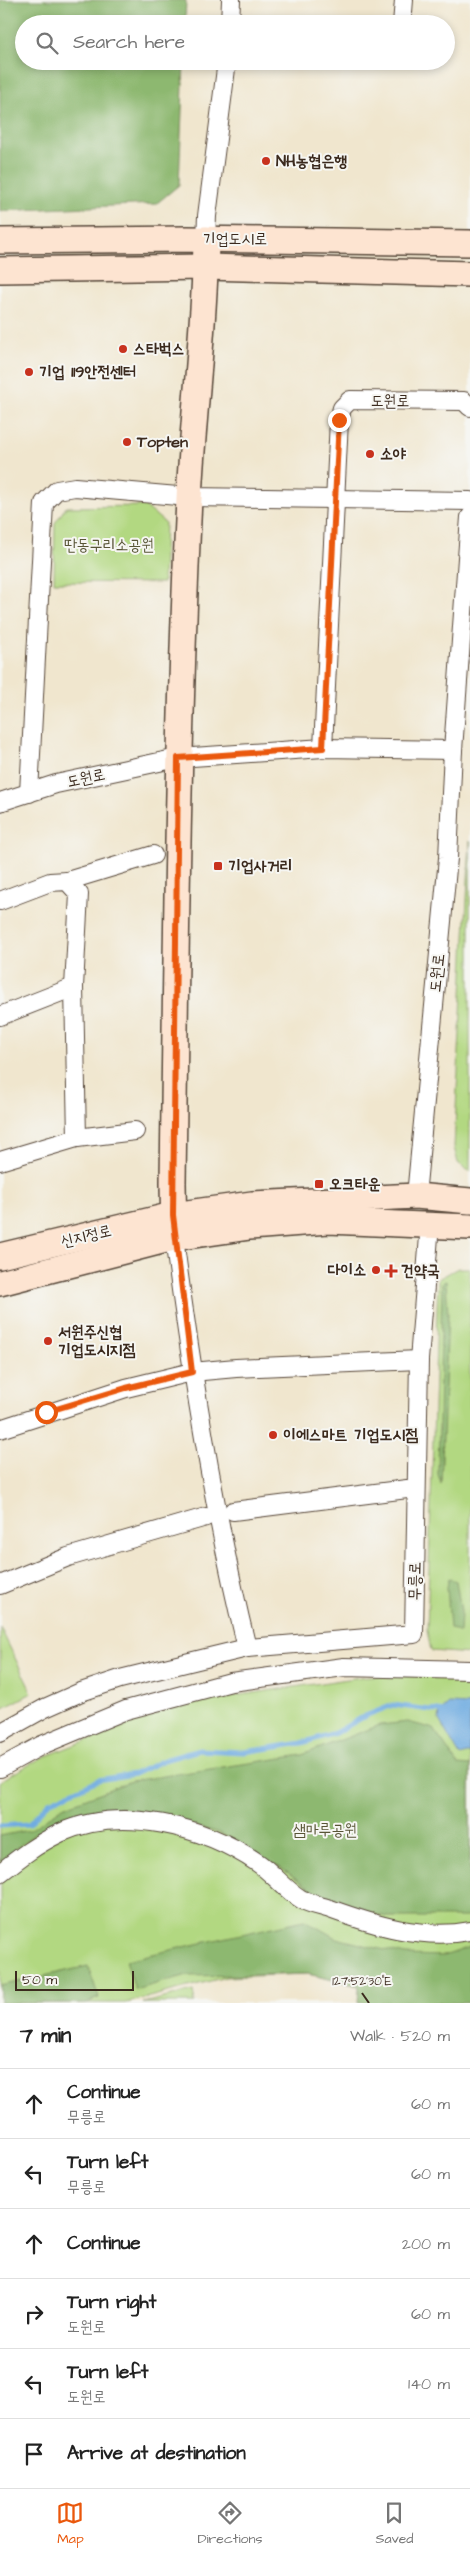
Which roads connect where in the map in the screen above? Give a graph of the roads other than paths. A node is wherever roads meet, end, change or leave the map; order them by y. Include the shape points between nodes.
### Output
1 (230, 0) edge
2 (404, 0) edge
3 (230, 15) edge
4 (403, 15) edge
5 (226, 70) edge
6 (206, 239) junction
7 (0, 241) edge
8 (470, 243) edge
9 (206, 267) junction
10 (0, 270) edge
11 (470, 274) edge
12 (470, 407) edge
13 (189, 497) junction
14 (336, 498) junction
15 (470, 501) edge
16 (470, 517) edge
17 (323, 748) junction
18 (453, 750) junction
19 (178, 758) junction
20 (28, 793) junction
21 (0, 802) edge
22 (153, 855) dead end
23 (67, 881) junction
24 (0, 901) edge
25 (74, 987) junction
26 (0, 1016) edge
27 (135, 1132) dead end
28 (77, 1138) junction
29 (0, 1161) edge
30 (428, 1197) junction
31 (470, 1200) edge
32 (430, 1224) junction
33 (174, 1226) junction
34 (466, 1226) edge
35 (0, 1256) edge
36 (0, 1283) edge
37 (419, 1360) junction
38 (192, 1372) junction
39 (0, 1429) edge
40 (406, 1489) dead end
41 (233, 1511) dead end
42 (206, 1517) dead end
43 (0, 1585) edge
44 (247, 1648) junction
45 (470, 1670) edge
46 (0, 1733) edge
47 (0, 1768) edge
48 (0, 1873) edge
49 (470, 1931) edge

1 - 3 street
2 - 4 street
5 - 6 street
6 - 7 street, 기업도시로
6 - 8 street, 기업도시로
6 - 9 street
9 - 10 street, 기업도시로
9 - 11 street, 기업도시로
9 - 13 street
12 - 14 street, 도원로 via 464,401 350,400 342,408 339,420
13 - 14 street
13 - 19 street
13 - 20 street via 75,487 57,490 44,503
14 - 15 street
14 - 17 street, 도원로
16 - 18 street, 도원로
17 - 18 street, 도원로
17 - 19 street, 도원로
18 - 30 street, 도원로
19 - 20 street, 도원로
19 - 33 street
20 - 21 street, 도원로
22 - 23 street
23 - 24 street via 50,882
23 - 25 street via 79,894
25 - 26 street
25 - 28 street
27 - 28 street
28 - 29 street
30 - 31 street
30 - 33 street via 252,1204
32 - 33 street via 328,1221 250,1227
32 - 34 street
32 - 37 street, 무릉로
33 - 35 street, 신지정로
33 - 36 street
33 - 38 street
37 - 38 street
37 - 44 street, 무릉로 via 414,1634
38 - 39 street via 126,1388
38 - 44 street via 229,1573
40 - 41 street
42 - 43 street via 68,1557
44 - 46 street, 무릉로 via 120,1679 81,1692
45 - 47 street via 344,1667 231,1682 126,1710 42,1745
48 - 49 street via 31,1848 62,1832 100,1822 148,1821 226,1844 259,1863 301,1899 344,1915 404,1932

